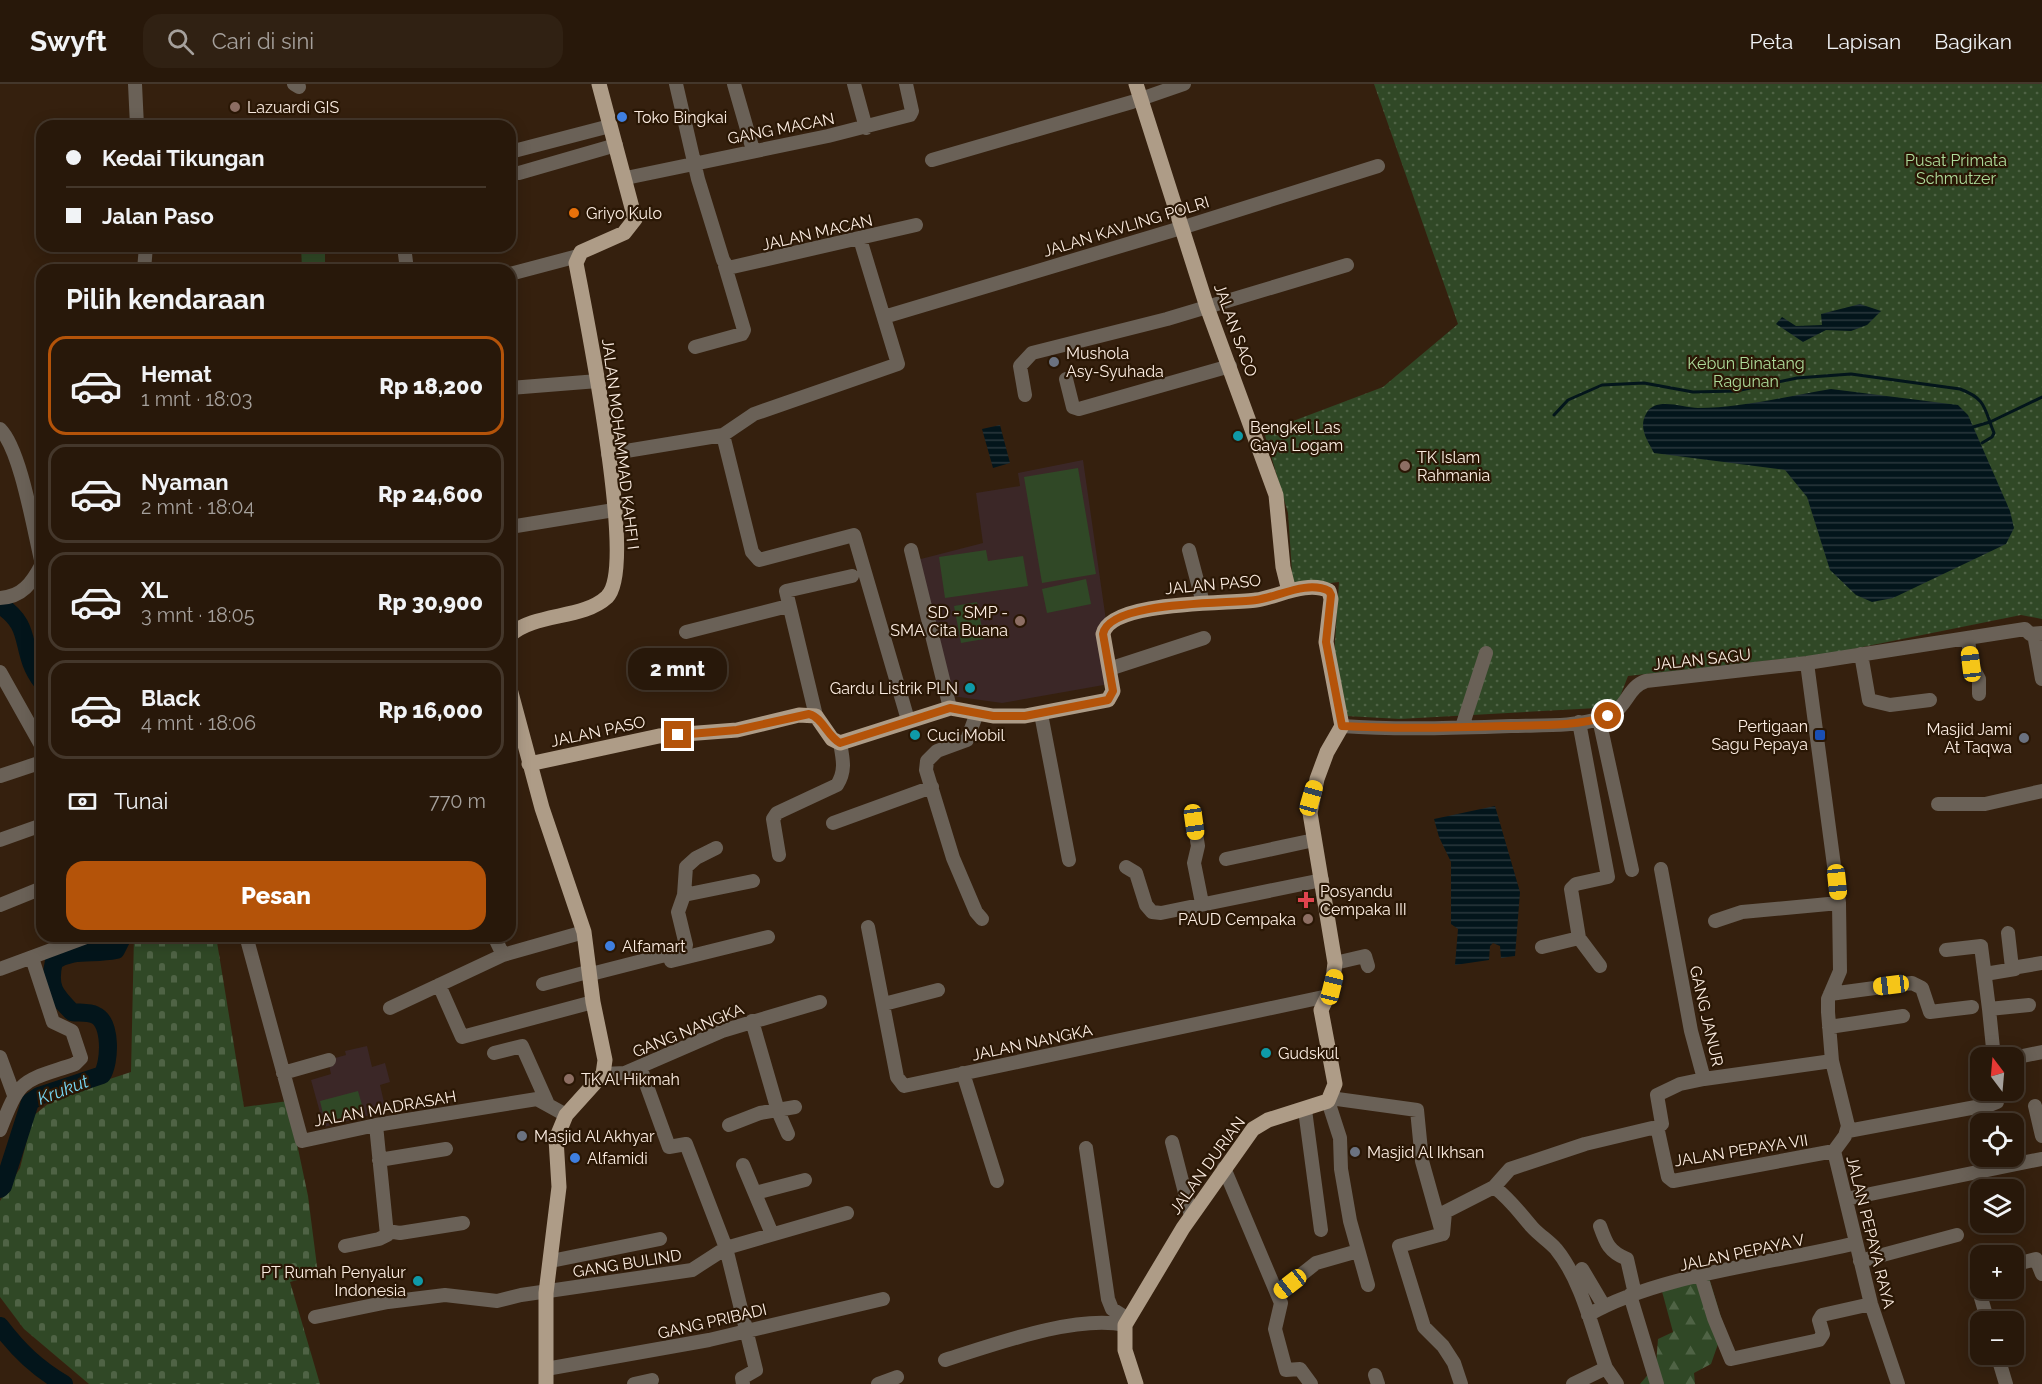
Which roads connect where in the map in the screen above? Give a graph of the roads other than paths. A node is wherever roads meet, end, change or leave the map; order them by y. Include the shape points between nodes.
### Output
1 (135, 84) edge
2 (599, 84) edge
3 (676, 84) edge
4 (734, 84) edge
5 (854, 84) edge
6 (906, 84) edge
7 (1136, 84) edge
8 (1184, 84) edge
9 (1141, 99) junction
10 (137, 120) edge
11 (610, 126) junction
12 (866, 128) junction
13 (616, 145) junction
14 (516, 150) edge
15 (753, 150) junction
16 (932, 160) dead end
17 (694, 164) junction
18 (1378, 166) dead end
19 (519, 173) dead end
20 (626, 178) junction
21 (916, 225) dead end
22 (1181, 228) junction
23 (860, 239) junction
24 (578, 256) junction
25 (1347, 265) dead end
26 (725, 266) junction
27 (516, 272) edge
28 (1208, 307) junction
29 (884, 317) junction
30 (695, 347) dead end
31 (1230, 366) junction
32 (1066, 379) dead end
33 (598, 381) junction
34 (516, 388) edge
35 (1025, 395) dead end
36 (0, 429) edge
37 (723, 435) junction
38 (608, 454) junction
39 (614, 510) junction
40 (516, 526) edge
41 (36, 540) edge
42 (911, 550) dead end
43 (1189, 550) dead end
44 (36, 575) edge
45 (852, 576) dead end
46 (1289, 591) junction
47 (0, 598) edge
48 (1203, 603) junction
49 (788, 606) junction
50 (686, 632) dead end
51 (516, 633) edge
52 (2038, 634) edge
53 (1204, 638) dead end
54 (1968, 639) junction
55 (1486, 653) dead end
56 (1861, 654) junction
57 (1807, 663) junction
58 (1109, 669) junction
59 (0, 672) edge
60 (2042, 679) edge
61 (1980, 694) dead end
62 (1930, 700) dead end
63 (950, 708) junction
64 (516, 712) edge
65 (977, 713) junction
66 (1041, 714) junction
67 (816, 716) junction
68 (1599, 719) junction
69 (908, 720) junction
70 (1579, 722) junction
71 (1342, 726) junction
72 (1462, 727) junction
73 (36, 735) edge
74 (840, 743) junction
75 (36, 764) edge
76 (530, 765) junction
77 (0, 776) edge
78 (932, 787) junction
79 (2042, 791) edge
80 (1938, 804) dead end
81 (1194, 822) dead end
82 (833, 823) dead end
83 (36, 827) edge
84 (0, 840) edge
85 (1314, 840) junction
86 (716, 848) dead end
87 (779, 855) dead end
88 (1226, 859) dead end
89 (1069, 860) dead end
90 (1126, 867) dead end
91 (1660, 869) dead end
92 (1632, 870) dead end
93 (1322, 880) junction
94 (753, 881) dead end
95 (36, 890) edge
96 (684, 896) junction
97 (1202, 903) junction
98 (1839, 903) junction
99 (0, 905) edge
100 (982, 919) dead end
101 (1715, 921) dead end
102 (868, 927) dead end
103 (584, 932) junction
104 (2008, 933) dead end
105 (768, 937) dead end
106 (1579, 938) junction
107 (73, 942) edge
108 (497, 942) edge
109 (248, 943) dead end
110 (1542, 947) dead end
111 (1946, 950) dead end
112 (503, 955) junction
113 (32, 958) junction
114 (1335, 963) junction
115 (2042, 963) edge
116 (1368, 966) dead end
117 (1600, 966) dead end
118 (0, 969) edge
119 (2015, 969) junction
120 (1985, 974) junction
121 (592, 975) junction
122 (543, 984) dead end
123 (439, 985) junction
124 (938, 990) dead end
125 (1830, 994) junction
126 (1328, 996) junction
127 (593, 1002) junction
128 (820, 1002) dead end
129 (884, 1004) junction
130 (2029, 1005) dead end
131 (1972, 1007) dead end
132 (390, 1008) dead end
133 (1989, 1009) junction
134 (1904, 1016) dead end
135 (752, 1021) junction
136 (1829, 1027) junction
137 (1993, 1047) edge
138 (2042, 1052) edge
139 (494, 1053) dead end
140 (2024, 1056) edge
141 (0, 1058) edge
142 (329, 1060) dead end
143 (1833, 1061) junction
144 (640, 1067) junction
145 (284, 1073) junction
146 (963, 1073) junction
147 (603, 1074) junction
148 (1704, 1079) junction
149 (14, 1095) junction
150 (1329, 1100) junction
151 (1382, 1100) dead end
152 (1997, 1101) edge
153 (547, 1102) junction
154 (1365, 1102) junction
155 (2035, 1106) dead end
156 (795, 1107) dead end
157 (1305, 1110) junction
158 (778, 1111) junction
159 (566, 1115) junction
160 (376, 1125) junction
161 (729, 1125) dead end
162 (1655, 1129) junction
163 (0, 1130) edge
164 (1848, 1131) junction
165 (788, 1134) dead end
166 (2042, 1136) edge
167 (1172, 1142) dead end
168 (1086, 1148) dead end
169 (446, 1149) dead end
170 (1834, 1151) junction
171 (2042, 1159) edge
172 (379, 1160) junction
173 (743, 1166) dead end
174 (1224, 1168) junction
175 (805, 1180) dead end
176 (997, 1181) dead end
177 (1494, 1187) junction
178 (755, 1193) junction
179 (1846, 1199) junction
180 (847, 1213) dead end
181 (1191, 1216) junction
182 (463, 1223) dead end
183 (1600, 1226) dead end
184 (1321, 1230) dead end
185 (387, 1231) junction
186 (1443, 1233) junction
187 (772, 1234) junction
188 (1958, 1235) dead end
189 (660, 1239) dead end
190 (1856, 1244) junction
191 (345, 1246) dead end
192 (726, 1248) junction
193 (1358, 1251) junction
194 (551, 1261) junction
195 (1860, 1261) junction
196 (2024, 1263) edge
197 (1582, 1269) dead end
198 (2042, 1274) edge
199 (1701, 1276) junction
200 (1368, 1285) dead end
201 (546, 1293) junction
202 (1277, 1294) junction
203 (1633, 1294) junction
204 (883, 1299) dead end
205 (1870, 1304) junction
206 (1604, 1306) junction
207 (1588, 1315) junction
208 (315, 1317) dead end
209 (1126, 1322) junction
210 (748, 1330) junction
211 (945, 1360) dead end
212 (2000, 1365) edge
213 (1606, 1368) junction
214 (546, 1376) edge
215 (897, 1377) dead end
216 (652, 1380) dead end
217 (634, 1384) edge
218 (742, 1384) edge
219 (878, 1384) edge
220 (1137, 1384) edge
221 (1311, 1384) edge
222 (1461, 1384) edge
223 (1573, 1384) edge
224 (1617, 1384) edge
225 (1657, 1384) edge
226 (1898, 1384) edge
227 (2006, 1384) edge

1 - 10 street
2 - 11 main road
3 - 17 street
4 - 15 street
5 - 12 street
6 - 12 street, GANG MACAN via 910,115
7 - 9 main road, JALAN SACO
8 - 9 street
9 - 16 street
9 - 22 main road, JALAN SACO
11 - 13 main road
11 - 14 street
12 - 15 street, GANG MACAN
13 - 19 street
13 - 20 main road
15 - 17 street, GANG MACAN
17 - 20 street, GANG MACAN
17 - 26 street
18 - 22 street, JALAN KAVLING POLRI
20 - 24 main road via 635,211 633,225
21 - 23 street, JALAN MACAN
22 - 28 main road, JALAN SACO
22 - 29 street, JALAN KAVLING POLRI
23 - 26 street, JALAN MACAN via 732,268
23 - 29 street
24 - 27 street
24 - 33 main road, JALAN MOHAMMAD KAHFI I via 576,263
25 - 28 street
26 - 30 street via 744,330 742,334
28 - 31 main road, JALAN SACO
28 - 35 street via 1032,353 1020,366
29 - 37 street via 898,364 754,414
31 - 32 street via 1078,409 1073,407
31 - 46 main road, JALAN SACO via 1276,495
33 - 34 street
33 - 38 main road, JALAN MOHAMMAD KAHFI I
36 - 41 street via 15,455
37 - 38 street
37 - 69 street via 752,552 759,560 854,535
38 - 39 main road, JALAN MOHAMMAD KAHFI I
39 - 40 street
39 - 51 main road, JALAN MOHAMMAD KAHFI I via 618,567 607,597
42 - 63 street
43 - 48 street
44 - 47 street via 15,597
45 - 49 street via 786,591
46 - 48 main road, JALAN PASO via 1256,601
46 - 71 main road, JALAN PASO via 1324,589 1331,595 1326,642
48 - 58 main road, JALAN PASO via 1144,610 1106,627 1103,634
49 - 50 street
49 - 67 street
52 - 54 street, JALAN SAGU via 2025,629
52 - 60 street
53 - 58 street
54 - 56 street, JALAN SAGU
54 - 61 street
55 - 72 street
56 - 57 street, JALAN SAGU
56 - 62 street via 1869,700 1890,705
57 - 68 street, JALAN SAGU via 1646,681 1634,687 1619,710
57 - 98 street
58 - 66 main road, JALAN PASO via 1113,691 1108,700
59 - 73 street
63 - 65 main road, JALAN PASO
63 - 69 main road, JALAN PASO
64 - 76 main road
65 - 66 main road, JALAN PASO via 1008,717
65 - 78 street via 967,740 937,751 927,761
66 - 89 street
67 - 74 main road via 832,739
67 - 76 main road, JALAN PASO via 799,715 737,730 659,736
68 - 70 street, JALAN SAGU
68 - 92 street
69 - 74 main road, JALAN PASO
70 - 72 street, JALAN SAGU
70 - 106 street via 1608,877 1576,884 1571,889
71 - 72 street, JALAN SAGU
71 - 85 main road via 1327,752 1311,798
74 - 87 street via 844,767 837,785 777,813 773,819
75 - 77 street
76 - 103 main road
78 - 82 street
78 - 100 street via 953,858
79 - 80 street via 1984,804
81 - 97 street via 1198,846 1194,863
83 - 84 street
85 - 88 street
85 - 93 main road
86 - 96 street via 686,867
90 - 97 street via 1136,873 1152,912
91 - 148 street, GANG JANUR via 1690,1031
93 - 97 street
93 - 114 main road
94 - 96 street
95 - 99 street
96 - 121 street via 678,912 686,945 681,951
98 - 101 street via 1742,912
98 - 125 street via 1840,971
102 - 129 street, JALAN NANGKA
103 - 112 street
103 - 121 main road
104 - 119 street
105 - 121 street
106 - 110 street
106 - 117 street
107 - 113 street
108 - 112 street
109 - 145 street, JALAN MADRASAH
111 - 120 street via 1980,945
112 - 123 street
113 - 118 street
113 - 149 street via 53,1022 72,1031 81,1058 75,1064 25,1081
114 - 116 street via 1365,956
114 - 126 main road
115 - 119 street
119 - 120 street
120 - 133 street
121 - 122 street
121 - 127 main road
123 - 127 street via 462,1037
123 - 132 street
124 - 129 street
125 - 131 street via 1912,983 1922,988 1930,1012
125 - 136 street
126 - 146 street, JALAN NANGKA
126 - 150 main road via 1321,1010 1335,1084
127 - 147 main road via 605,1060
128 - 135 street, GANG NANGKA
129 - 146 street, JALAN NANGKA via 898,1082 911,1086
130 - 133 street
133 - 137 street
134 - 136 street
135 - 144 street, GANG NANGKA
135 - 158 street
136 - 143 street
138 - 140 street
139 - 153 street via 522,1046
141 - 149 street
142 - 145 street
143 - 148 street, GANG JANUR
143 - 164 street
144 - 147 street, GANG NANGKA via 625,1073
144 - 192 street via 669,1147 686,1144
145 - 160 street, JALAN MADRASAH via 302,1141
146 - 176 street
147 - 159 main road
148 - 162 street via 1680,1084 1657,1095 1662,1124
149 - 163 street
150 - 154 street
150 - 157 main road, JALAN DURIAN
150 - 193 street via 1340,1138 1343,1187
151 - 154 street
152 - 164 street
153 - 159 street
153 - 160 street, JALAN MADRASAH via 537,1099
154 - 186 street via 1417,1110 1422,1161
155 - 166 street
156 - 158 street
157 - 174 main road, JALAN DURIAN via 1260,1123
157 - 184 street
158 - 161 street via 760,1113
158 - 165 street
159 - 194 main road via 556,1139 559,1187
160 - 172 street
162 - 170 street, JALAN PEPAYA VII via 1668,1177 1673,1181
162 - 177 street via 1585,1144 1510,1168
164 - 170 street, JALAN PEPAYA RAYA
167 - 181 street
168 - 209 street via 1108,1299 1112,1309
169 - 172 street
170 - 179 street, JALAN PEPAYA RAYA
171 - 179 street
172 - 185 street
173 - 178 street
174 - 181 main road, JALAN DURIAN
174 - 202 street
175 - 178 street
177 - 186 street via 1445,1212
177 - 207 street via 1556,1249
178 - 187 street
179 - 190 street, JALAN PEPAYA RAYA
180 - 187 street, GANG BULIND
181 - 209 main road, JALAN DURIAN
182 - 185 street via 400,1233
183 - 203 street via 1613,1254 1627,1258
185 - 191 street via 379,1239
186 - 222 street via 1399,1246 1424,1327 1449,1354
187 - 192 street, GANG BULIND
188 - 195 street
189 - 194 street
190 - 195 street, JALAN PEPAYA RAYA
190 - 199 street, JALAN PEPAYA V
192 - 201 street, GANG BULIND via 692,1270
192 - 210 street
193 - 200 street
193 - 202 street via 1316,1263
194 - 201 main road
195 - 205 street, JALAN PEPAYA RAYA
196 - 198 street via 2036,1260
197 - 206 street
199 - 203 street, JALAN PEPAYA V
199 - 205 street via 1731,1359 1819,1340 1823,1334 1822,1315
201 - 208 street, GANG BULIND via 496,1301 445,1295
201 - 214 main road
202 - 221 street via 1281,1303 1275,1329 1286,1370 1300,1369
203 - 206 street, JALAN PEPAYA V
203 - 225 street
204 - 210 street, GANG PRIBADI
205 - 226 street, JALAN PEPAYA RAYA
206 - 207 street, JALAN PEPAYA V
207 - 213 street
209 - 211 street via 1074,1325
209 - 220 main road via 1125,1350
210 - 214 street, GANG PRIBADI
210 - 218 street via 756,1370 742,1378
212 - 227 street
213 - 223 street
213 - 224 street
215 - 219 street
216 - 217 street

